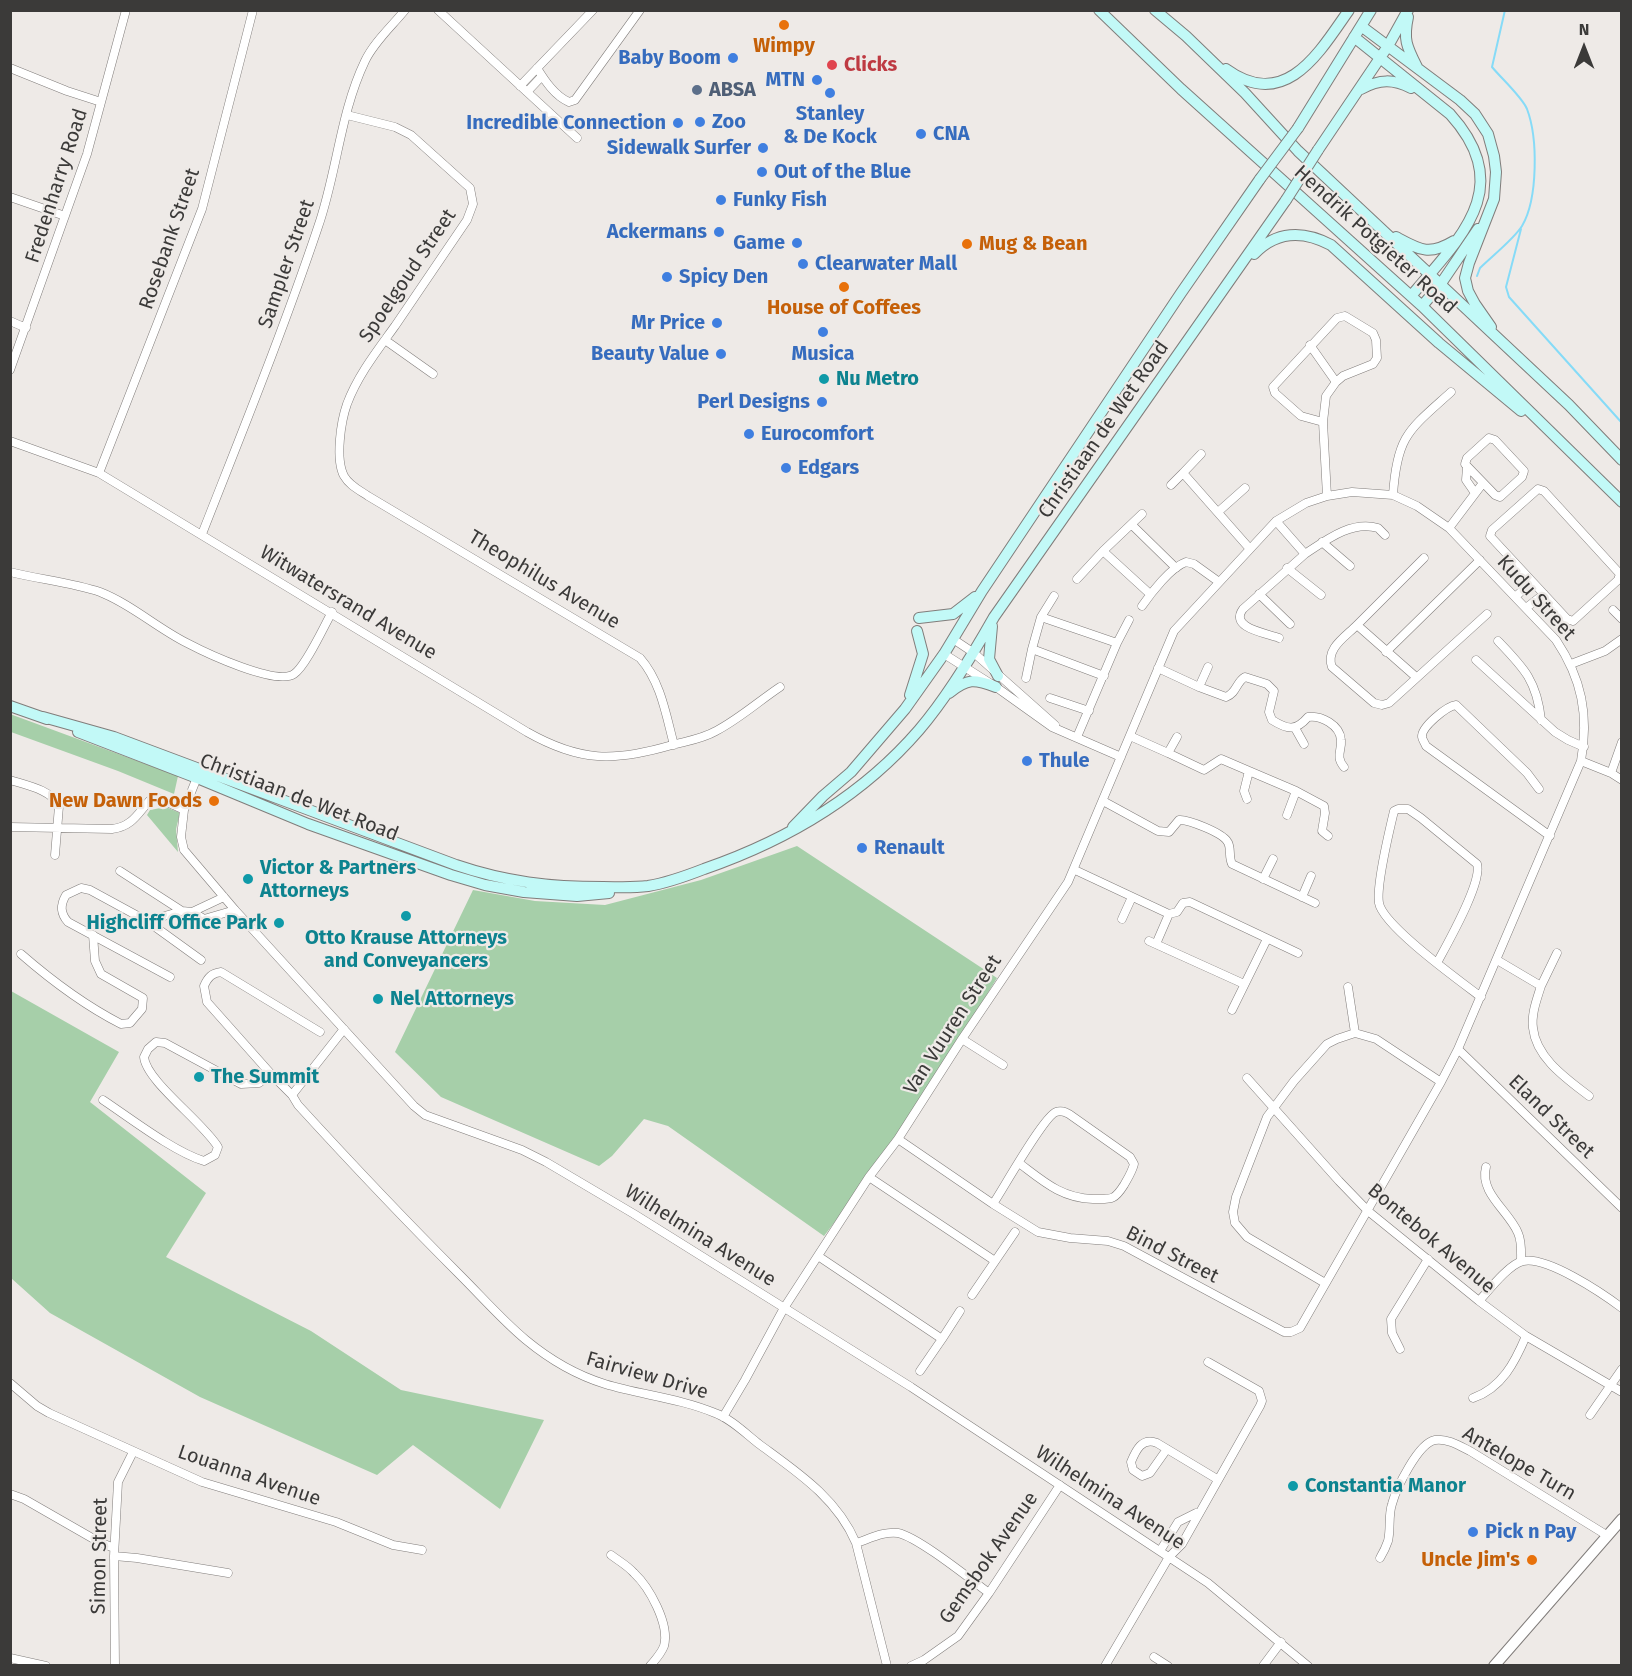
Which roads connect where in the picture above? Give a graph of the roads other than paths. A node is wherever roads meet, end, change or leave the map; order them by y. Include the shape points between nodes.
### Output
1 (126, 10) edge
2 (253, 10) edge
3 (405, 10) edge
4 (438, 10) edge
5 (593, 10) edge
6 (640, 10) edge
7 (1100, 10) edge
8 (1155, 10) edge
9 (1348, 10) edge
10 (1371, 10) edge
11 (1409, 10) edge
12 (1361, 26) junction
13 (1186, 36) junction
14 (1354, 37) junction
15 (1388, 46) junction
16 (1380, 58) junction
17 (10, 68) edge
18 (1419, 70) junction
19 (540, 72) junction
20 (520, 86) junction
21 (1358, 91) junction
22 (527, 92) junction
23 (1428, 96) junction
24 (101, 102) junction
25 (347, 115) junction
26 (577, 138) dead end
27 (10, 197) edge
28 (65, 216) junction
29 (1487, 217) junction
30 (1381, 230) junction
31 (1456, 239) junction
32 (1429, 275) junction
33 (1440, 285) junction
34 (1221, 293) junction
35 (1411, 296) junction
36 (1422, 306) junction
37 (10, 321) edge
38 (26, 328) junction
39 (385, 340) junction
40 (1502, 343) junction
41 (1310, 345) junction
42 (10, 370) edge
43 (434, 374) dead end
44 (1335, 382) junction
45 (1451, 392) dead end
46 (1323, 422) junction
47 (10, 441) edge
48 (1573, 453) junction
49 (1201, 454) dead end
50 (1622, 460) edge
51 (1467, 467) junction
52 (99, 473) junction
53 (1183, 474) junction
54 (349, 483) joint
55 (1483, 483) junction
56 (1171, 485) dead end
57 (1245, 488) dead end
58 (1475, 493) junction
59 (1393, 495) junction
60 (1327, 496) junction
61 (1622, 502) edge
62 (1218, 512) junction
63 (1143, 514) dead end
64 (1276, 521) junction
65 (1132, 525) junction
66 (1449, 528) junction
67 (201, 534) junction
68 (1385, 535) dead end
69 (1322, 542) junction
70 (1250, 549) junction
71 (1103, 551) junction
72 (1305, 554) junction
73 (1424, 558) dead end
74 (1480, 560) junction
75 (1350, 566) dead end
76 (1176, 568) junction
77 (1287, 568) junction
78 (10, 572) edge
79 (1077, 579) dead end
80 (1219, 582) junction
81 (1532, 582) junction
82 (982, 591) junction
83 (1150, 594) junction
84 (1259, 594) junction
85 (1544, 594) junction
86 (1321, 595) dead end
87 (1054, 596) dead end
88 (1515, 597) junction
89 (1142, 606) dead end
90 (1526, 609) junction
91 (1613, 610) dead end
92 (332, 612) junction
93 (1487, 615) dead end
94 (1041, 616) junction
95 (994, 617) junction
96 (919, 618) dead end
97 (1622, 619) edge
98 (1129, 620) dead end
99 (1290, 624) dead end
100 (1357, 625) junction
101 (917, 631) dead end
102 (1174, 631) joint
103 (1278, 638) dead end
104 (953, 639) junction
105 (1622, 639) edge
106 (1498, 642) dead end
107 (1117, 643) junction
108 (1032, 649) junction
109 (1386, 652) junction
110 (974, 653) junction
111 (944, 654) junction
112 (1476, 660) dead end
113 (1571, 664) junction
114 (965, 666) junction
115 (1208, 667) dead end
116 (1158, 668) junction
117 (1104, 676) junction
118 (1416, 677) junction
119 (1026, 678) dead end
120 (997, 681) junction
121 (780, 687) dead end
122 (1199, 687) junction
123 (1050, 698) dead end
124 (942, 699) junction
125 (10, 705) edge
126 (904, 709) junction
127 (1089, 711) junction
128 (1541, 720) junction
129 (1295, 728) junction
130 (1130, 736) junction
131 (1177, 736) dead end
132 (1077, 737) junction
133 (1622, 742) edge
134 (1304, 744) dead end
135 (674, 745) junction
136 (1584, 747) junction
137 (1168, 753) junction
138 (1121, 757) junction
139 (1581, 760) junction
140 (1344, 767) dead end
141 (1249, 771) junction
142 (199, 773) junction
143 (1611, 773) junction
144 (10, 780) edge
145 (1622, 780) edge
146 (1539, 789) dead end
147 (1296, 790) junction
148 (1247, 799) dead end
149 (1103, 801) junction
150 (184, 810) junction
151 (1287, 815) dead end
152 (10, 827) edge
153 (56, 828) junction
154 (788, 831) junction
155 (1328, 836) dead end
156 (1550, 836) junction
157 (55, 855) dead end
158 (1273, 859) dead end
159 (1075, 870) junction
160 (120, 871) dead end
161 (1311, 876) dead end
162 (1263, 879) junction
163 (224, 897) junction
164 (1132, 897) junction
165 (1302, 897) junction
166 (1315, 903) dead end
167 (235, 910) junction
168 (182, 911) junction
169 (192, 912) junction
170 (1169, 914) junction
171 (1122, 919) dead end
172 (147, 921) junction
173 (93, 935) junction
174 (1268, 939) junction
175 (1557, 952) dead end
176 (1298, 953) dead end
177 (21, 954) dead end
178 (201, 960) dead end
179 (1497, 960) junction
180 (1437, 963) junction
181 (170, 977) dead end
182 (1244, 984) junction
183 (1541, 986) junction
184 (1348, 987) dead end
185 (1481, 997) junction
186 (1232, 1010) dead end
187 (344, 1029) junction
188 (320, 1032) dead end
189 (1355, 1033) junction
190 (962, 1039) junction
191 (1458, 1049) junction
192 (1003, 1065) dead end
193 (271, 1074) junction
194 (1247, 1078) dead end
195 (1442, 1082) junction
196 (292, 1095) junction
197 (1589, 1096) dead end
198 (103, 1100) dead end
199 (1274, 1108) junction
200 (898, 1139) junction
201 (1019, 1163) junction
202 (1486, 1167) dead end
203 (869, 1178) junction
204 (993, 1204) junction
205 (1622, 1208) edge
206 (1368, 1211) junction
207 (1015, 1232) dead end
208 (818, 1256) junction
209 (1428, 1259) junction
210 (1521, 1261) junction
211 (995, 1262) junction
212 (1325, 1283) junction
213 (972, 1295) dead end
214 (1479, 1301) junction
215 (784, 1308) junction
216 (1622, 1308) edge
217 (960, 1311) dead end
218 (1304, 1322) joint
219 (1526, 1335) junction
220 (942, 1339) junction
221 (1400, 1349) dead end
222 (1208, 1362) dead end
223 (1622, 1369) edge
224 (920, 1371) dead end
225 (10, 1383) edge
226 (1611, 1386) junction
227 (1622, 1392) edge
228 (1473, 1398) dead end
229 (1590, 1415) dead end
230 (723, 1417) junction
231 (1167, 1449) junction
232 (133, 1452) junction
233 (1217, 1479) junction
234 (1060, 1485) junction
235 (10, 1494) edge
236 (1199, 1511) junction
237 (1622, 1519) edge
238 (1608, 1536) junction
239 (856, 1543) junction
240 (422, 1550) dead end
241 (1160, 1551) junction
242 (114, 1552) junction
243 (611, 1555) dead end
244 (1169, 1557) junction
245 (1380, 1558) dead end
246 (228, 1573) dead end
247 (989, 1593) junction
248 (1281, 1642) junction
249 (1154, 1657) dead end
250 (10, 1658) edge
251 (46, 1665) edge
252 (116, 1665) edge
253 (650, 1665) edge
254 (886, 1665) edge
255 (911, 1665) edge
256 (1105, 1665) edge
257 (1168, 1665) edge
258 (1263, 1665) edge
259 (1308, 1665) edge
260 (1494, 1665) edge

1 - 24 street, Fredenharry Road
2 - 52 street, Rosebank Street via 202,209
3 - 25 street, Sampler Street via 366,59
4 - 20 street
5 - 19 street
6 - 19 street via 575,100 562,98
7 - 35 main road, Hendrik Potgieter Road via 1181,89
8 - 13 main road, Hendrik Potgieter Road
9 - 13 main road via 1309,64 1278,82 1254,82 1228,71
10 - 12 main road, Christiaan de Wet Road
11 - 15 main road, Christiaan de Wet Road
11 - 18 main road via 1405,38
12 - 14 main road, Christiaan de Wet Road
12 - 15 main road
13 - 30 main road, Hendrik Potgieter Road
14 - 16 main road
14 - 82 main road, Christiaan de Wet Road, bridge via 1298,128 1181,293
15 - 16 main road, Christiaan de Wet Road
15 - 18 main road
16 - 21 main road, Christiaan de Wet Road
16 - 23 main road
17 - 24 street
18 - 29 main road via 1460,100 1488,134 1496,172 1494,199
19 - 20 street
19 - 22 street
20 - 22 street
21 - 23 main road via 1372,83 1392,80
21 - 34 main road, Christiaan de Wet Road, bridge
22 - 26 street
23 - 31 main road via 1463,128 1478,159 1481,191 1476,208
24 - 28 street, Fredenharry Road
25 - 39 street, Spoelgoud Street via 411,135 465,182 473,197 467,220
25 - 67 street, Sampler Street via 319,225
27 - 28 street
28 - 38 street, Fredenharry Road
29 - 33 main road
29 - 40 main road via 1466,273 1466,283 1475,304
30 - 31 main road via 1431,251
30 - 32 main road, Hendrik Potgieter Road
31 - 32 main road
32 - 33 main road, Hendrik Potgieter Road
32 - 35 main road
33 - 36 main road
33 - 40 main road, Hendrik Potgieter Road
34 - 48 main road via 1269,241 1293,234 1319,239
34 - 95 main road, Christiaan de Wet Road
35 - 36 main road, Hendrik Potgieter Road
36 - 48 main road, Hendrik Potgieter Road
37 - 38 street
38 - 42 street, Fredenharry Road
39 - 43 street
39 - 54 street, Spoelgoud Street via 364,370 344,417 340,468
40 - 50 main road, Hendrik Potgieter Road
41 - 44 street
41 - 44 street via 1341,316 1373,333 1375,363
41 - 46 street via 1273,390 1301,416
44 - 46 street via 1326,396
45 - 59 street via 1419,420 1404,441 1396,460
46 - 60 street
47 - 52 street, Witwatersrand Avenue
48 - 61 main road, Hendrik Potgieter Road
49 - 53 street
51 - 55 street
51 - 55 street via 1467,458 1492,438 1524,471 1500,497
51 - 58 street via 1466,480
52 - 67 street, Witwatersrand Avenue
53 - 56 street
53 - 62 street
54 - 135 street, Theophilus Avenue via 640,658 657,686
55 - 58 street
57 - 62 street
58 - 66 street
59 - 60 street, Kudu Street via 1352,492
59 - 66 street, Kudu Street
60 - 64 street, Kudu Street via 1306,502
62 - 70 street
63 - 65 street
64 - 70 street, Kudu Street
64 - 72 street
65 - 71 street
65 - 76 street
66 - 74 street, Kudu Street
67 - 92 street, Witwatersrand Avenue
68 - 69 street via 1378,528 1358,525
69 - 72 street
69 - 75 street
70 - 80 street, Kudu Street
71 - 79 street
71 - 83 street
72 - 77 street
73 - 100 street
74 - 88 street, Kudu Street
74 - 109 street
76 - 80 street via 1186,562 1194,564
76 - 83 street
77 - 84 street
77 - 86 street
78 - 92 street via 98,591 186,643 278,678 293,675 301,666
80 - 102 street, Kudu Street
81 - 85 street
81 - 85 street via 1492,538 1491,532 1535,490 1541,489 1620,574 1573,621
81 - 88 street
82 - 96 main road via 953,614
82 - 104 main road, Christiaan de Wet Road
83 - 89 street
84 - 99 street
84 - 103 street via 1240,612 1240,621
85 - 90 street
87 - 94 street
88 - 90 street, Kudu Street
90 - 113 street, Kudu Street via 1556,640
91 - 97 street
92 - 135 street, Witwatersrand Avenue via 549,744 586,756 610,757 648,753
93 - 118 street
94 - 107 street
94 - 108 street
95 - 110 main road, Christiaan de Wet Road
95 - 120 main road via 989,652
98 - 107 street
100 - 109 street
100 - 118 street via 1335,646 1332,667 1379,705 1389,703
101 - 126 main road via 922,661
102 - 116 street, Van Vuuren Street
104 - 110 street
104 - 111 main road, Christiaan de Wet Road
105 - 113 street via 1605,651
106 - 128 street via 1527,672 1539,702
107 - 117 street
108 - 117 street
108 - 119 street
109 - 118 street
110 - 114 main road, Christiaan de Wet Road
110 - 120 street
111 - 114 street
111 - 126 main road, Christiaan de Wet Road
112 - 128 street
113 - 136 street, Kudu Street via 1585,711
114 - 120 street
114 - 124 main road, Christiaan de Wet Road
115 - 122 street
116 - 122 street
116 - 130 street, Van Vuuren Street
117 - 127 street
120 - 124 main road via 967,681
120 - 132 street via 1040,720
121 - 135 street, Witwatersrand Avenue via 716,732
122 - 129 street via 1226,697 1235,692 1245,677 1268,684 1274,691 1270,716 1277,723
123 - 127 street
124 - 154 main road, Christiaan de Wet Road via 919,730 865,783
125 - 142 main road, Christiaan de Wet Road via 114,736
126 - 154 main road, Christiaan de Wet Road via 852,772
127 - 132 street
128 - 136 street
129 - 134 street
129 - 140 street via 1308,717 1329,722 1341,737 1338,758
130 - 137 street
130 - 138 street, Van Vuuren Street
131 - 137 street
132 - 138 street
133 - 143 street
136 - 139 street, Kudu Street
137 - 141 street via 1204,770 1221,759
138 - 149 street, Van Vuuren Street
139 - 143 street
139 - 156 street, Kudu Street
141 - 147 street
141 - 148 street via 1244,791
142 - 150 street, Wilhelmina Avenue
142 - 154 main road, Christiaan de Wet Road via 486,876 547,886 618,889 667,882 734,858
143 - 145 street
144 - 153 street via 56,800
146 - 156 street via 1456,705 1444,709 1423,732 1426,746
147 - 151 street
147 - 155 street via 1324,806 1322,831
149 - 159 street, Van Vuuren Street
149 - 162 street via 1158,831 1169,832 1182,819 1225,838 1232,864
150 - 153 street via 154,796 122,828
150 - 163 street, Wilhelmina Avenue via 184,850
152 - 153 street
153 - 157 street
156 - 179 street, Kudu Street
158 - 162 street
159 - 164 street
159 - 190 street, Van Vuuren Street
160 - 168 street
161 - 165 street
162 - 165 street
163 - 167 street, Wilhelmina Avenue
163 - 169 street
164 - 170 street
164 - 171 street
165 - 166 street
167 - 169 street via 204,919
167 - 187 street, Wilhelmina Avenue
168 - 169 street
168 - 172 street
170 - 174 street via 1190,902
170 - 182 street via 1153,942
172 - 173 street via 90,890 74,890 63,900 63,917
172 - 178 street
173 - 177 street via 95,961 101,974 143,998 142,1009 130,1023 121,1024 59,987
173 - 181 street
174 - 176 street
174 - 182 street
175 - 183 street
179 - 183 street
179 - 185 street, Kudu Street
180 - 180 street via 1381,911 1380,888 1394,811 1398,808 1408,809 1421,818 1477,864 1479,870 1476,885
180 - 185 street
182 - 186 street
183 - 197 street via 1533,1014 1535,1038 1544,1056
184 - 189 street
185 - 191 street, Kudu Street
187 - 196 street
187 - 215 street, Wilhelmina Avenue via 425,1115 546,1162
188 - 193 street, Fairview Drive via 229,976 221,972 209,976 204,986 207,1002
189 - 195 street via 1376,1039
189 - 199 street via 1327,1044
190 - 192 street
190 - 200 street, Van Vuuren Street
191 - 195 street, Kudu Street
191 - 205 street, Eland Street
193 - 196 street, Fairview Drive
193 - 198 street via 260,1083 241,1084 165,1043 156,1042 148,1049 144,1057 148,1070 218,1147 215,1155 204,1161
194 - 199 street, Bontebok Avenue
195 - 206 street, Kudu Street
196 - 230 street, Fairview Drive via 387,1202 526,1340 583,1376
199 - 206 street, Bontebok Avenue
199 - 212 street via 1261,1129 1244,1175 1233,1212 1235,1223 1248,1238
200 - 203 street, Van Vuuren Street
200 - 204 street, Bind Street
201 - 201 street via 1050,1116 1060,1111 1130,1157 1134,1164 1119,1193 1106,1199 1072,1197
201 - 204 street
202 - 210 street via 1484,1179 1517,1230
203 - 208 street, Van Vuuren Street
203 - 211 street
204 - 218 street, Bind Street via 1050,1236 1124,1246 1284,1332 1295,1331
206 - 209 street, Bontebok Avenue
206 - 212 street, Kudu Street
207 - 211 street
208 - 215 street, Van Vuuren Street
208 - 220 street
209 - 214 street, Bontebok Avenue
209 - 221 street via 1391,1319 1392,1334
210 - 214 street
210 - 216 street via 1541,1262 1560,1270
211 - 213 street
212 - 218 street, Kudu Street
214 - 219 street, Bontebok Avenue
215 - 230 street, Van Vuuren Street
215 - 234 street, Wilhelmina Avenue
217 - 220 street
219 - 226 street, Bontebok Avenue
219 - 228 street via 1503,1378
220 - 224 street
222 - 233 street via 1259,1391 1262,1401
223 - 226 street
225 - 232 street, Louanna Avenue via 49,1413
226 - 227 street, Bontebok Avenue
226 - 229 street
230 - 239 street, Fairview Drive via 815,1487 837,1510
231 - 231 street via 1153,1440 1141,1444 1131,1462 1133,1470 1142,1476 1150,1473
231 - 233 street
232 - 240 street, Louanna Avenue via 202,1482 336,1522 393,1545
232 - 242 street, Simon Street via 118,1482
233 - 236 street
234 - 241 street, Wilhelmina Avenue
234 - 247 street, Gemsbok Avenue
235 - 242 street
236 - 241 street via 1178,1522
236 - 244 street
237 - 238 street
238 - 245 street, Antelope Turn via 1470,1451 1434,1440 1419,1452 1396,1493 1388,1541
238 - 260 street
239 - 247 street via 886,1533 905,1536
239 - 254 street, Fairview Drive
241 - 244 street, Wilhelmina Avenue
242 - 246 street
242 - 252 street, Simon Street
243 - 253 street via 633,1571 656,1604 663,1624 664,1646
244 - 248 street, Wilhelmina Avenue
244 - 256 street
247 - 255 street, Gemsbok Avenue via 958,1636
248 - 258 street
248 - 259 street, Wilhelmina Avenue
249 - 257 street
250 - 251 street

